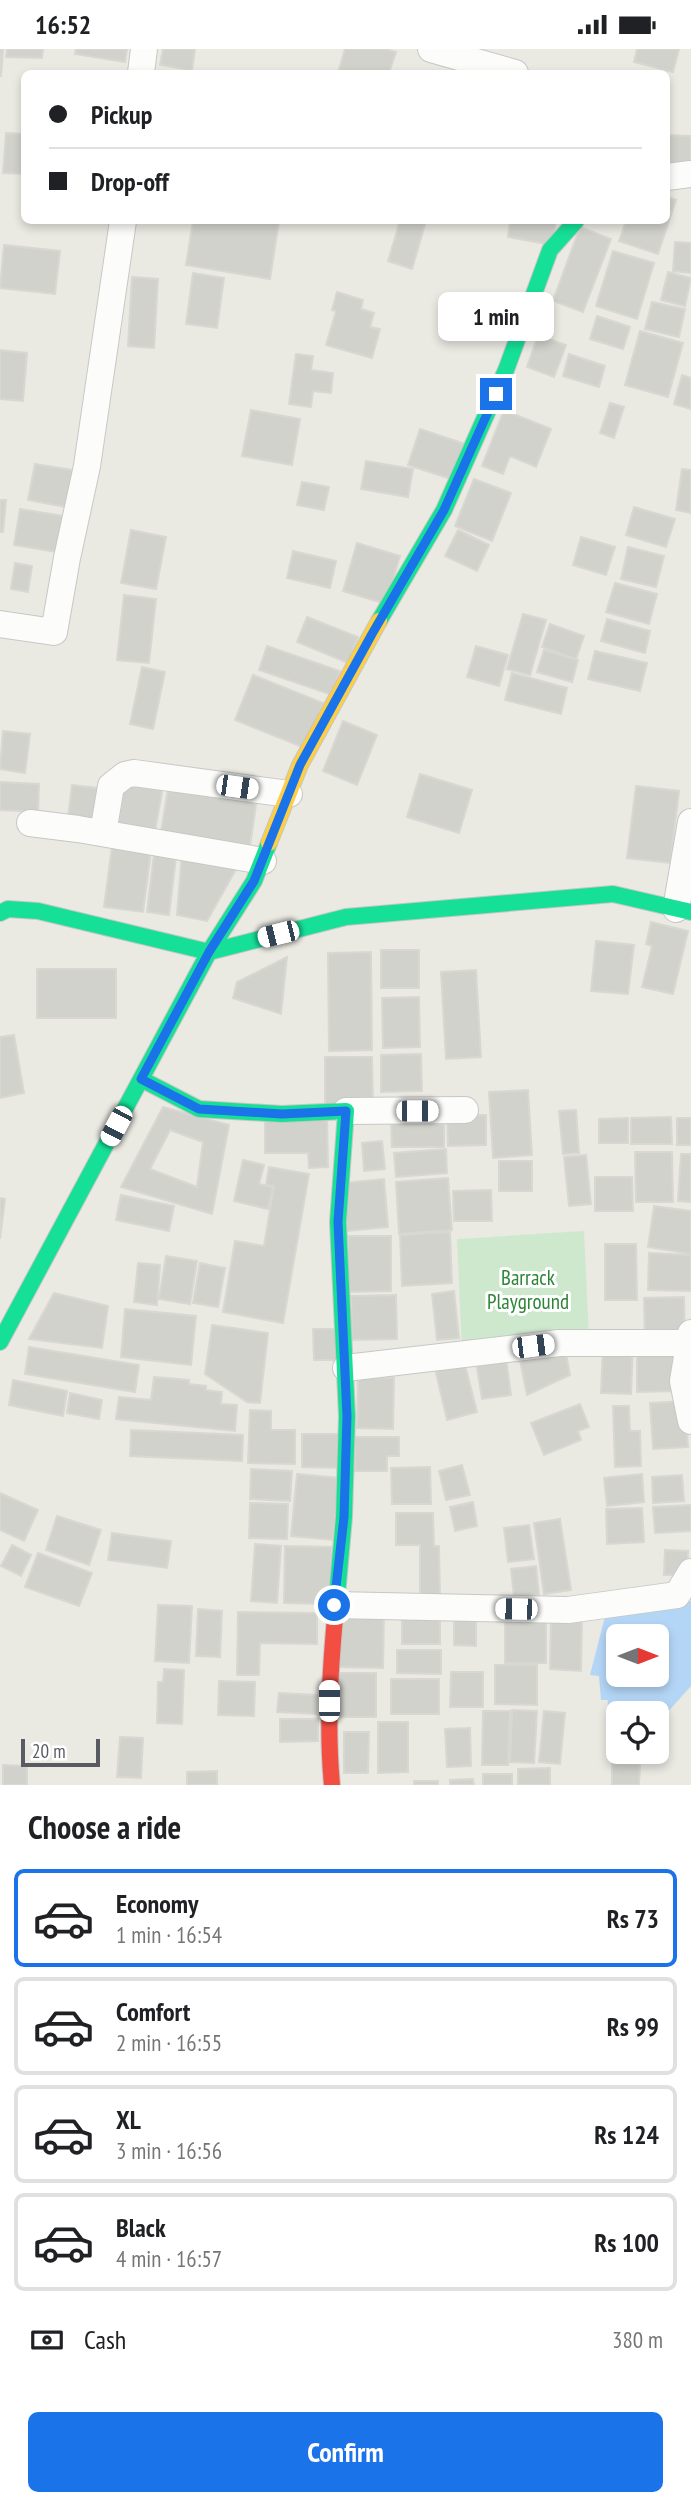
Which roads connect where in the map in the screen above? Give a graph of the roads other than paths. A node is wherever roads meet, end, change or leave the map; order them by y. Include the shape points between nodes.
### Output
1 (144, 49) edge
2 (445, 51) edge
3 (141, 70) edge
4 (505, 70) edge
5 (691, 174) edge
6 (670, 177) edge
7 (123, 224) edge
8 (573, 224) edge
9 (0, 625) edge
10 (289, 794) junction
11 (691, 821) edge
12 (30, 823) dead end
13 (103, 833) junction
14 (263, 861) junction
15 (684, 911) edge
16 (0, 913) edge
17 (209, 952) junction
18 (141, 1079) junction
19 (465, 1110) dead end
20 (346, 1111) junction
21 (690, 1338) edge
22 (0, 1342) edge
23 (346, 1368) junction
24 (691, 1421) edge
25 (691, 1572) edge
26 (334, 1605) junction
27 (332, 1785) edge

1 - 3 street
2 - 4 street
5 - 6 street
7 - 9 street via 87,466 54,632
8 - 10 street via 550,250 506,370 444,510 300,765
10 - 13 street via 134,773 111,786
10 - 14 street
11 - 15 street
12 - 13 street
13 - 14 street
14 - 17 street
15 - 17 street via 613,894 346,917
16 - 17 street via 8,909 38,911
17 - 18 street
18 - 20 street via 199,1109 282,1114
18 - 22 street
19 - 20 street
20 - 23 street via 338,1222
21 - 23 street via 559,1343
21 - 24 street via 683,1381
23 - 26 street via 344,1517
25 - 26 street via 677,1595 568,1610
26 - 27 street via 329,1675

